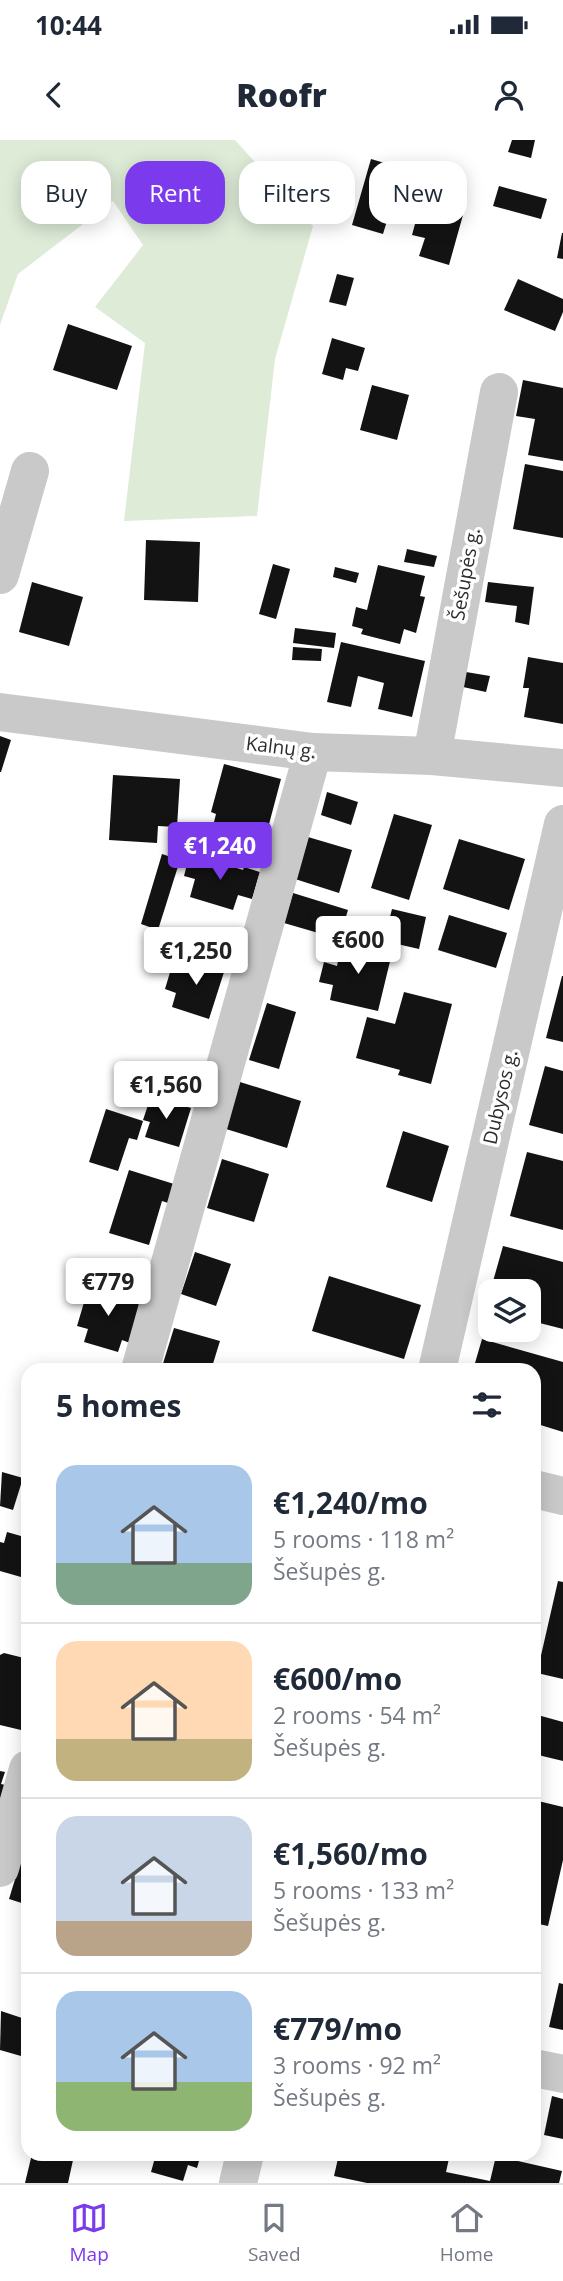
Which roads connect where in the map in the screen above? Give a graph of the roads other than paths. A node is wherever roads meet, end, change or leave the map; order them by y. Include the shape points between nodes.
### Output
1 (499, 392) dead end
2 (30, 471) dead end
3 (0, 575) edge
4 (0, 712) edge
5 (313, 752) junction
6 (432, 756) junction
7 (563, 768) edge
8 (563, 824) edge
9 (142, 1363) edge
10 (439, 1363) edge
11 (541, 1491) edge
12 (563, 1496) edge
13 (21, 1794) edge
14 (0, 1868) edge
15 (541, 2069) edge
16 (563, 2074) edge
17 (243, 2161) edge
18 (238, 2183) edge

1 - 6 street, Šešupės g.
2 - 3 street
4 - 5 street, Kalnų g.
5 - 6 street, Kalnų g.
5 - 9 street
6 - 7 street, Kalnų g.
8 - 10 street, Dubysos g.
11 - 12 street
13 - 14 street
15 - 16 street
17 - 18 street

